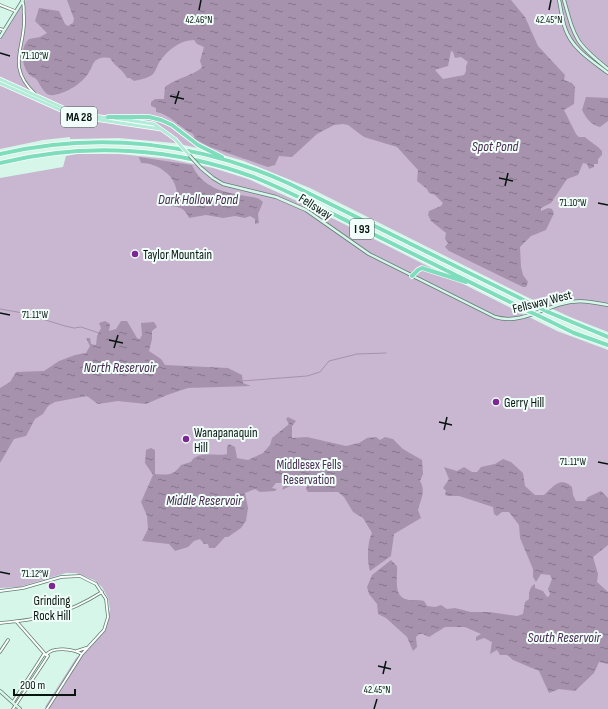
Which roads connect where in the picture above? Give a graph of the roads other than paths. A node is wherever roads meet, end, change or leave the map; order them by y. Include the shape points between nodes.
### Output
1 (23, 0) edge
2 (559, 0) edge
3 (564, 0) edge
4 (0, 5) edge
5 (15, 11) junction
6 (567, 12) junction
7 (562, 14) junction
8 (0, 29) edge
9 (4, 30) junction
10 (0, 37) edge
11 (581, 46) junction
12 (578, 49) junction
13 (608, 69) edge
14 (608, 73) edge
15 (0, 79) edge
16 (0, 83) edge
17 (37, 96) junction
18 (108, 117) junction
19 (164, 130) junction
20 (0, 154) edge
21 (190, 155) joint
22 (228, 160) junction
23 (0, 162) edge
24 (412, 276) junction
25 (477, 286) junction
26 (608, 305) edge
27 (505, 319) joint
28 (608, 337) edge
29 (608, 345) edge
30 (0, 591) edge
31 (102, 592) junction
32 (16, 622) junction
33 (0, 623) edge
34 (8, 640) dead end
35 (87, 647) junction
36 (77, 651) junction
37 (0, 652) edge
38 (82, 654) junction
39 (46, 655) junction
40 (0, 691) edge
41 (14, 704) junction
42 (13, 709) edge
43 (20, 709) edge
44 (47, 709) edge

1 - 5 main road
1 - 17 street via 25,26 18,65 24,81
2 - 7 main road
3 - 6 main road
4 - 5 street
5 - 9 main road
6 - 7 main road
6 - 11 main road via 573,32
7 - 12 main road via 566,32
8 - 9 street
9 - 10 main road
11 - 12 main road
11 - 13 main road
12 - 14 main road
15 - 17 main road, Fellsway / MA 28
16 - 19 main road, Fellsway / MA 28 via 74,116
17 - 18 main road, Fellsway / MA 28 via 74,112
18 - 19 main road, Fellsway / MA 28 via 148,123
18 - 22 highway via 149,117 161,120 172,125 198,145
19 - 21 main road, Fellsway / MA 28, bridge
20 - 22 highway, I 93 via 57,144 117,142 176,148
21 - 24 main road, Fellsway / MA 28, bridge via 211,177 223,184 276,197 306,210 360,249
22 - 28 highway, I 93, bridge via 290,184 548,312
23 - 25 highway, I 93 via 43,154 102,150 154,153 205,162 275,186
24 - 25 highway via 422,268
24 - 27 main road, Fellsway / MA 28 via 490,315
25 - 29 highway, I 93, bridge via 574,333
26 - 27 main road, Fellsway West / MA 28 via 592,302 562,303 522,318
30 - 31 street via 71,576 88,579
31 - 32 street via 67,611
31 - 35 street via 108,608 106,623 100,636
32 - 33 street
32 - 39 street
34 - 37 street
35 - 36 street
35 - 38 street
36 - 38 street
36 - 39 street via 52,650
38 - 44 street
39 - 41 street via 48,656
40 - 41 main road
41 - 42 street
41 - 43 main road

